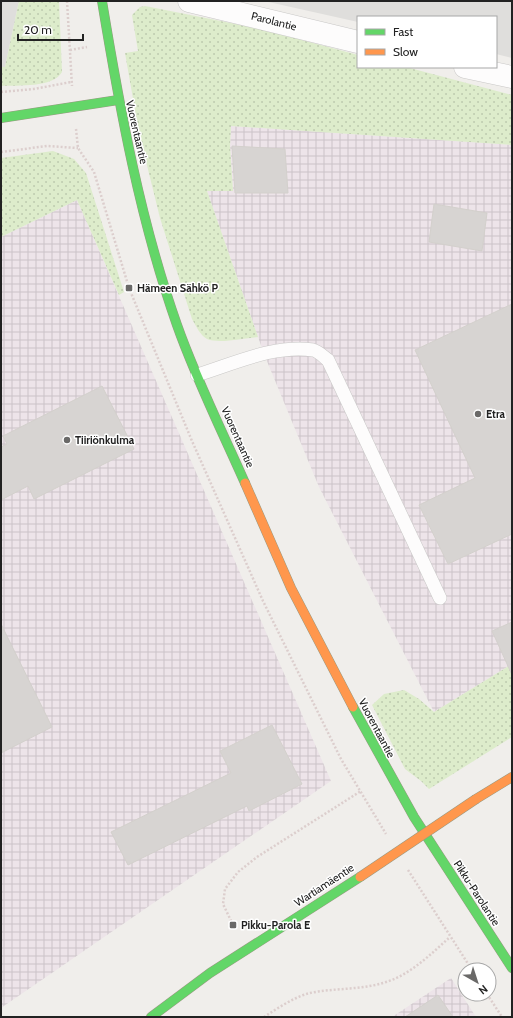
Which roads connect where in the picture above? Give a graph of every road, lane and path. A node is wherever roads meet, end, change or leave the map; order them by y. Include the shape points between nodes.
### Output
1 (67, 1) edge
2 (102, 1) edge
3 (189, 1) edge
4 (357, 42) edge
5 (470, 68) edge
6 (512, 77) edge
7 (71, 82) junction
8 (1, 92) edge
9 (118, 100) junction
10 (74, 107) junction
11 (1, 118) edge
12 (78, 148) junction
13 (1, 152) edge
14 (197, 375) junction
15 (440, 598) dead end
16 (512, 777) edge
17 (361, 791) junction
18 (389, 839) dead end
19 (435, 850) joint
20 (406, 866) dead end
21 (233, 925) dead end
22 (450, 937) junction
23 (467, 962) edge
24 (512, 968) edge
25 (492, 1002) edge
26 (151, 1017) edge
27 (264, 1017) edge
28 (502, 1017) edge

1 - 7 path
2 - 9 main road, Vuorentaantie
3 - 4 street, Parolantie
5 - 6 street
7 - 8 path
7 - 10 path
9 - 10 main road
9 - 14 main road, Vuorentaantie via 148,233 177,325
10 - 11 main road
10 - 12 path
12 - 13 path via 47,146
12 - 17 path via 94,172 128,288 195,448 263,601 341,759
14 - 15 lane via 266,353 292,350 314,350 328,360
14 - 19 main road, Vuorentaantie via 291,588 371,743
16 - 26 main road, Wartiamäentie, bridge via 210,973
17 - 18 path
17 - 21 path via 238,872 225,889 222,904
19 - 24 main road, Pikku-Parolantie
20 - 22 path
22 - 23 path
22 - 27 path via 422,962 389,981 309,993 278,1007
25 - 28 path

